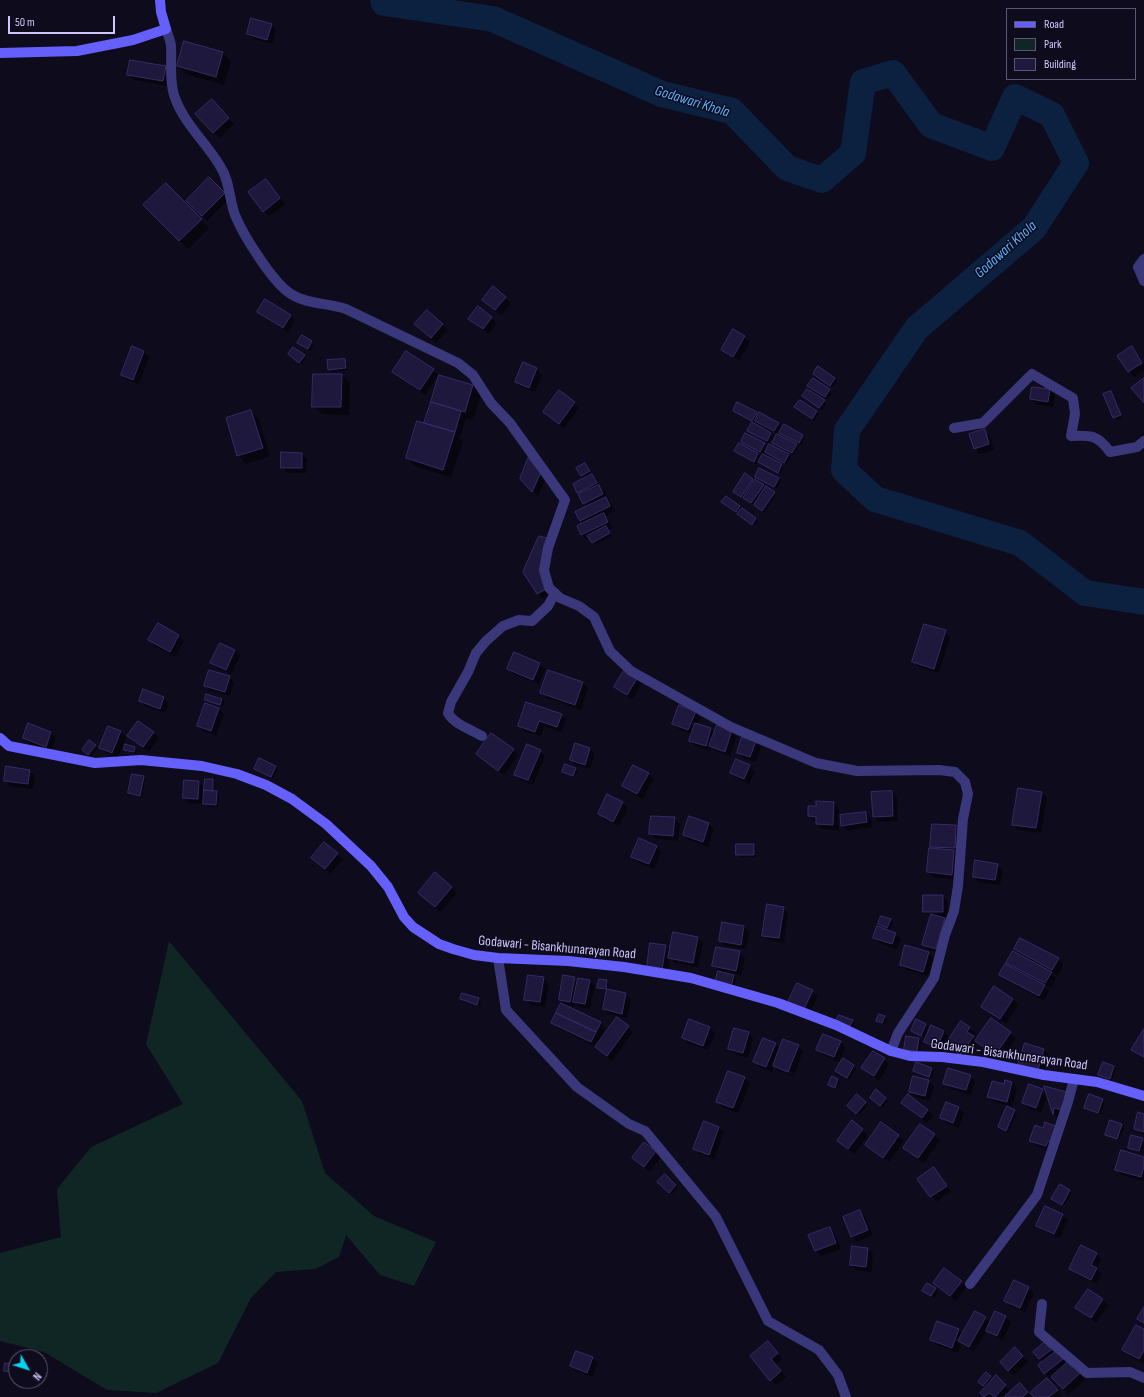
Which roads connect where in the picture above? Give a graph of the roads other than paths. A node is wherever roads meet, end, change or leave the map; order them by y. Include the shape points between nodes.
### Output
1 (160, 0) edge
2 (166, 29) junction
3 (0, 52) edge
4 (1144, 259) edge
5 (1144, 281) edge
6 (954, 428) dead end
7 (1144, 442) edge
8 (555, 593) junction
9 (482, 736) dead end
10 (0, 738) edge
11 (498, 958) junction
12 (891, 1051) junction
13 (1074, 1079) junction
14 (1144, 1096) edge
15 (970, 1284) dead end
16 (1042, 1304) dead end
17 (1144, 1378) edge
18 (846, 1397) edge

1 - 2 street
2 - 3 street via 133,40 78,50
2 - 8 street via 171,46 170,72 174,95 182,114 221,166 242,229 282,287 301,300 346,309 458,363 473,375 564,500 548,548 544,570 549,588
4 - 5 street via 1138,267
6 - 7 street via 983,423 1032,374 1073,398 1075,414 1071,436 1087,435 1102,440 1110,452 1137,447
8 - 9 street via 548,606 532,621 520,620 503,626 476,653 448,712 455,723
8 - 12 street via 560,598 580,606 594,617 610,651 631,671 731,727 816,763 850,770 950,771 955,772 966,782 968,794 961,834 954,911 934,978 898,1033
10 - 11 street, Godawari - Bisankhunarayan Road via 9,746 95,764 141,760 202,766 237,774 266,785 292,799 326,824 371,866 388,887 404,917 413,927 439,944 474,955
11 - 12 street, Godawari - Bisankhunarayan Road via 568,961 691,978 778,1003
11 - 18 street via 506,1010 577,1087 629,1124 645,1131 716,1217 768,1320 820,1350 838,1375
12 - 13 street, Godawari - Bisankhunarayan Road via 910,1056 983,1062
13 - 14 street, Godawari - Bisankhunarayan Road via 1098,1082
13 - 15 street via 1037,1195
16 - 17 street via 1039,1332 1087,1373 1130,1372

